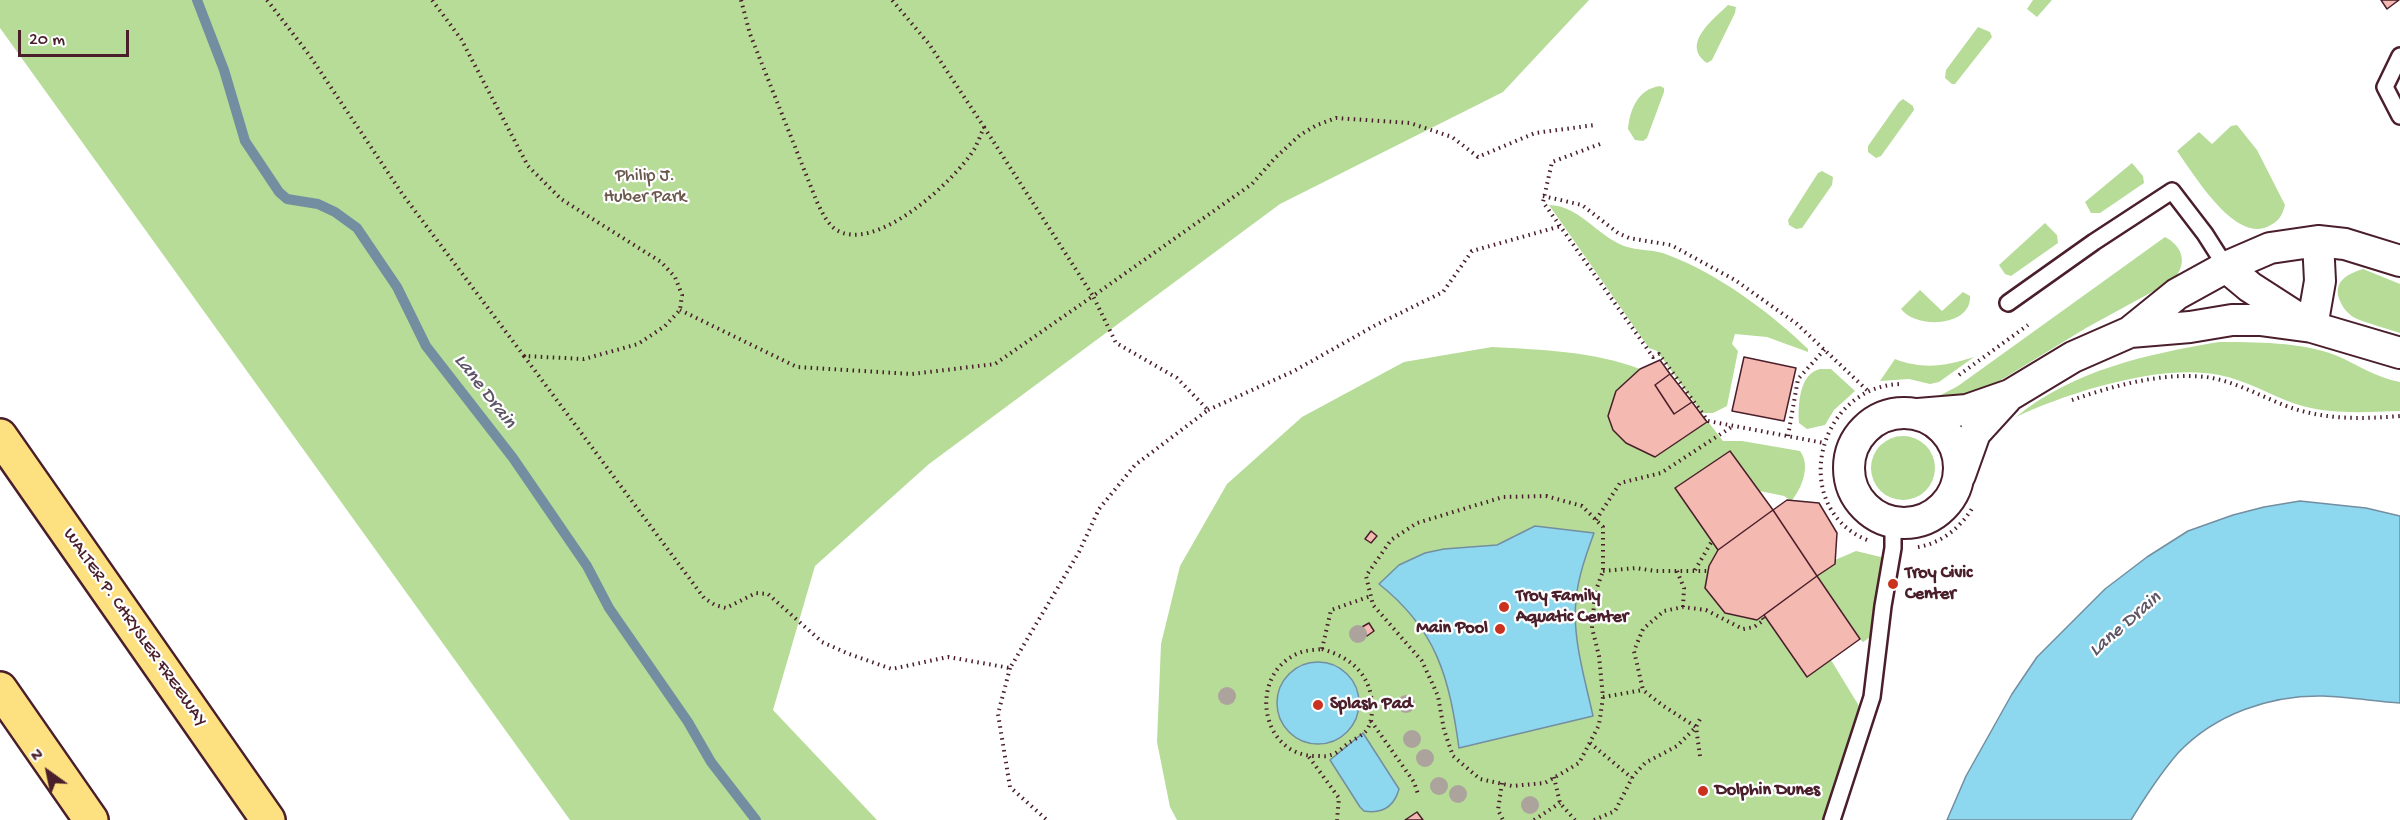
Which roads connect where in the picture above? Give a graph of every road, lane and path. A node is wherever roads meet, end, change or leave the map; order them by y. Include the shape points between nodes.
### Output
1 (267, 0) edge
2 (432, 0) edge
3 (741, 0) edge
4 (892, 0) edge
5 (2400, 56) edge
6 (2400, 116) edge
7 (1595, 125) dead end
8 (984, 127) junction
9 (1600, 144) dead end
10 (1543, 196) junction
11 (1560, 226) junction
12 (2318, 240) junction
13 (2400, 261) edge
14 (2226, 267) junction
15 (1093, 296) junction
16 (2008, 303) dead end
17 (680, 310) junction
18 (2312, 327) junction
19 (2130, 332) junction
20 (1825, 350) junction
21 (2400, 353) edge
22 (524, 356) junction
23 (1868, 391) dead end
24 (2010, 395) junction
25 (1208, 411) junction
26 (1918, 414) junction
27 (1733, 426) junction
28 (0, 435) edge
29 (1788, 436) junction
30 (1824, 443) dead end
31 (1958, 480) junction
32 (1596, 520) junction
33 (1893, 523) junction
34 (1712, 541) dead end
35 (1603, 570) junction
36 (1677, 571) junction
37 (1695, 571) junction
38 (1708, 571) dead end
39 (1371, 596) junction
40 (1683, 607) junction
41 (1762, 617) dead end
42 (1322, 649) junction
43 (1010, 668) junction
44 (0, 688) edge
45 (1643, 690) junction
46 (1603, 697) junction
47 (1701, 717) dead end
48 (1371, 721) junction
49 (1696, 727) junction
50 (1590, 743) junction
51 (1308, 756) junction
52 (1700, 756) dead end
53 (1554, 777) junction
54 (1632, 778) junction
55 (1502, 783) junction
56 (1418, 794) dead end
57 (1560, 802) junction
58 (91, 820) edge
59 (268, 820) edge
60 (1047, 820) edge
61 (1337, 820) edge
62 (1503, 820) edge
63 (1534, 820) edge
64 (1575, 820) edge
65 (1594, 820) edge
66 (1832, 820) edge

1 - 22 path via 310,56 402,195
2 - 17 path via 461,39 528,166 561,199 662,262 675,277 682,295
3 - 8 path via 750,34 817,202 826,220 837,230 866,234 914,210 932,197 961,165 975,148
4 - 8 path via 929,44
5 - 6 lane via 2385,87
7 - 15 path via 1535,133 1478,157 1452,137 1410,123 1336,118 1300,135 1252,184
8 - 15 path
9 - 10 path via 1552,162
10 - 11 path
10 - 20 path via 1582,205 1629,238 1671,245 1688,253 1768,303
11 - 25 path via 1472,251 1443,292 1294,371
11 - 27 path via 1653,357 1659,354 1708,421
12 - 13 street via 2355,246
12 - 14 street via 2270,248
12 - 18 street via 2320,281
14 - 16 lane via 2172,191
14 - 18 street
14 - 19 street via 2177,294
15 - 17 path via 995,364 912,374 797,367
15 - 25 path via 1116,343 1177,378
17 - 22 path via 638,344 609,353 584,359
18 - 19 street via 2232,320
18 - 21 street
19 - 24 street via 2073,357
20 - 23 path
20 - 29 path via 1798,378
22 - 43 path via 704,598 726,608 756,592 768,594 822,642 892,669 948,657
24 - 26 street via 1967,411
24 - 31 street via 1975,433
25 - 43 path via 1135,465 1100,509
26 - 31 street via 1937,423 1952,439 1959,459
26 - 33 street via 1896,413 1875,420 1858,436 1849,456 1849,479 1857,499 1874,515
27 - 29 path
27 - 32 path via 1661,472 1620,483
28 - 59 highway, WALTER P. CHRYSLER FREEWAY
29 - 30 path
31 - 33 street via 1949,500 1935,514 1915,523
32 - 35 path via 1603,527
32 - 39 path via 1582,506 1546,496 1503,497 1417,523 1391,540 1366,576
33 - 66 lane via 1872,697
34 - 37 path
35 - 36 path
35 - 46 path via 1595,593 1592,628
36 - 37 path
36 - 40 path via 1684,588
37 - 38 path
39 - 42 path via 1331,610
39 - 55 path via 1373,605 1422,661 1438,696 1453,756 1480,779
40 - 41 path via 1706,610 1743,629 1754,627 1764,620
40 - 45 path via 1664,611 1643,629 1634,651
42 - 48 path via 1340,654 1363,674 1373,695
42 - 51 path via 1300,652 1280,666 1269,683 1265,704 1272,732 1290,750
43 - 60 path via 998,714 1010,787
44 - 58 highway
45 - 46 path
45 - 49 path
46 - 50 path via 1599,725
47 - 49 path
48 - 51 path via 1366,731 1330,756
48 - 56 path via 1414,782
49 - 52 path
49 - 54 path via 1677,746 1645,763
50 - 53 path via 1578,763
50 - 54 path
51 - 61 path via 1339,798
53 - 55 path via 1545,783
53 - 57 path
54 - 65 path via 1615,811
55 - 62 path via 1498,810
57 - 63 path
57 - 64 path

